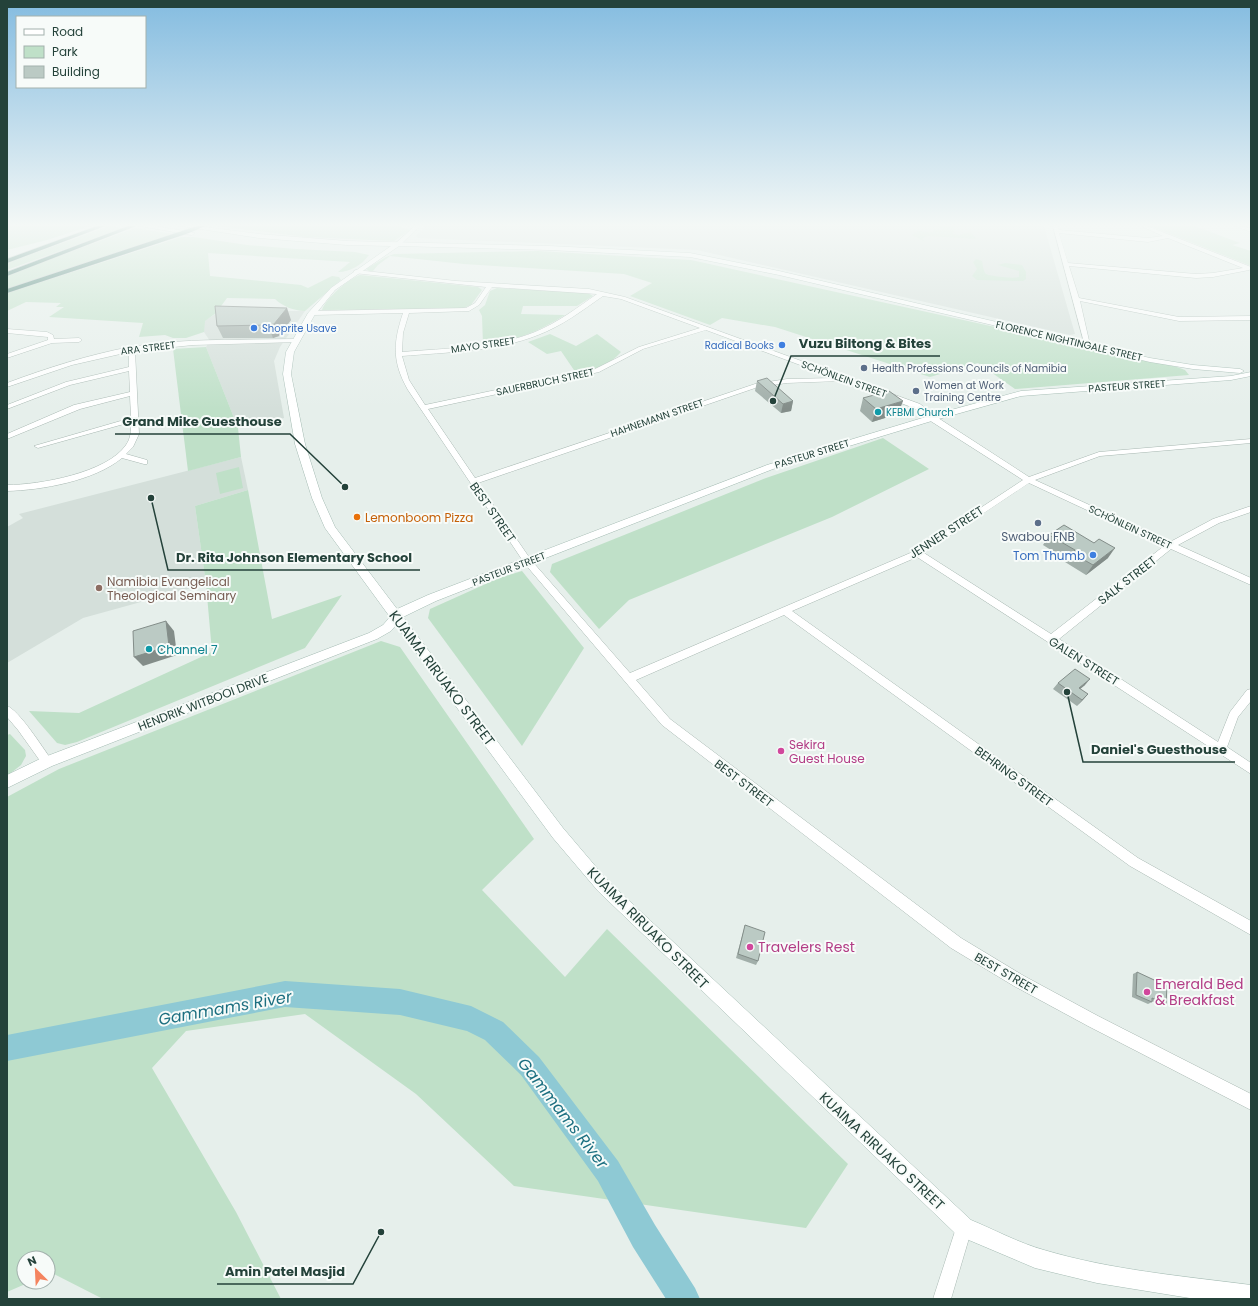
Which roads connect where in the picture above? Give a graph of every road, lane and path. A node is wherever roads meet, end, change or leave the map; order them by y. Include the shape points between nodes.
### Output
1 (19, 287) edge
2 (336, 287) edge
3 (489, 287) edge
4 (517, 287) edge
5 (834, 287) edge
6 (834, 287) edge
7 (1073, 287) edge
8 (7, 291) edge
9 (603, 293) junction
10 (866, 294) junction
11 (1076, 299) junction
12 (406, 312) junction
13 (313, 313) junction
14 (1251, 318) edge
15 (707, 328) junction
16 (7, 331) edge
17 (80, 340) dead end
18 (51, 341) junction
19 (295, 341) junction
20 (1087, 345) junction
21 (132, 349) junction
22 (398, 354) junction
23 (7, 356) edge
24 (132, 368) junction
25 (1214, 369) junction
26 (1251, 373) edge
27 (1222, 379) junction
28 (847, 380) junction
29 (7, 385) edge
30 (132, 393) junction
31 (7, 407) edge
32 (423, 408) junction
33 (932, 418) junction
34 (134, 419) junction
35 (7, 437) edge
36 (1251, 441) edge
37 (38, 446) dead end
38 (120, 455) junction
39 (144, 462) dead end
40 (1028, 480) junction
41 (472, 482) junction
42 (7, 488) edge
43 (1251, 509) edge
44 (1171, 545) junction
45 (918, 553) junction
46 (528, 562) junction
47 (1251, 582) edge
48 (786, 611) junction
49 (395, 617) junction
50 (1051, 640) junction
51 (630, 678) junction
52 (1251, 693) edge
53 (7, 710) edge
54 (1221, 748) junction
55 (47, 762) junction
56 (1251, 769) edge
57 (7, 782) edge
58 (1251, 928) edge
59 (1251, 1102) edge
60 (964, 1228) junction
61 (1251, 1296) edge
62 (942, 1299) edge

1 - 8 highway
2 - 13 main road, KUAIMA RIRUAKO STREET
3 - 12 street via 477,304 467,310
4 - 9 street, SCHÖNLEIN STREET
5 - 10 main road, FLORENCE NIGHTINGALE STREET
6 - 10 main road, FLORENCE NIGHTINGALE STREET
7 - 11 street
9 - 15 street, SCHÖNLEIN STREET
9 - 22 street, MAYO STREET via 546,329 524,338 484,346
10 - 20 main road, FLORENCE NIGHTINGALE STREET
11 - 14 street via 1179,319
11 - 20 street
12 - 13 street
12 - 22 street, BEST STREET via 400,330
13 - 19 main road, KUAIMA RIRUAKO STREET
15 - 28 street, SCHÖNLEIN STREET
15 - 32 street, SAUERBRUCH STREET via 641,348 597,371
16 - 18 street via 48,334
17 - 18 street
18 - 23 street
19 - 21 street, ARA STREET via 204,342
19 - 49 main road, KUAIMA RIRUAKO STREET via 290,352 287,374 300,444 316,498 330,528
20 - 25 main road, FLORENCE NIGHTINGALE STREET via 1164,362
21 - 24 street
21 - 29 street, ARA STREET via 64,365
22 - 32 street, BEST STREET via 403,378
24 - 30 street
24 - 31 street via 75,381
25 - 26 main road, FLORENCE NIGHTINGALE STREET
25 - 27 main road via 1224,374
26 - 27 main road, PASTEUR STREET
27 - 33 main road, PASTEUR STREET via 1021,394
28 - 33 street, SCHÖNLEIN STREET via 917,406
28 - 41 street, HAHNEMANN STREET via 787,381 757,385
30 - 34 street
30 - 35 street via 77,407
32 - 41 street, BEST STREET
33 - 40 street, SCHÖNLEIN STREET
33 - 46 main road, PASTEUR STREET via 770,467
34 - 37 street
34 - 38 street via 134,439 131,446
36 - 40 street, JENNER STREET via 1099,454
38 - 39 street
38 - 42 street via 84,475 27,488
40 - 44 street, SCHÖNLEIN STREET
40 - 45 street, JENNER STREET
41 - 46 street, BEST STREET
43 - 44 street, SALK STREET via 1216,521
44 - 47 street, SCHÖNLEIN STREET
44 - 50 street, SALK STREET
45 - 48 street, JENNER STREET
45 - 50 street, GALEN STREET
46 - 49 main road, PASTEUR STREET via 432,598
46 - 51 street, BEST STREET
48 - 51 street, JENNER STREET
48 - 58 street, BEHRING STREET via 1134,862
49 - 55 main road, HENDRIK WITBOOI DRIVE via 387,628 373,636
49 - 60 main road, KUAIMA RIRUAKO STREET via 558,833 603,886
50 - 54 street, GALEN STREET
51 - 59 street, BEST STREET via 666,722 956,943 1093,1021
52 - 54 street via 1234,715
53 - 55 street
54 - 56 street, GALEN STREET
55 - 57 main road, HENDRIK WITBOOI DRIVE
60 - 61 main road, KUAIMA RIRUAKO STREET via 1019,1253 1088,1271
60 - 62 street

